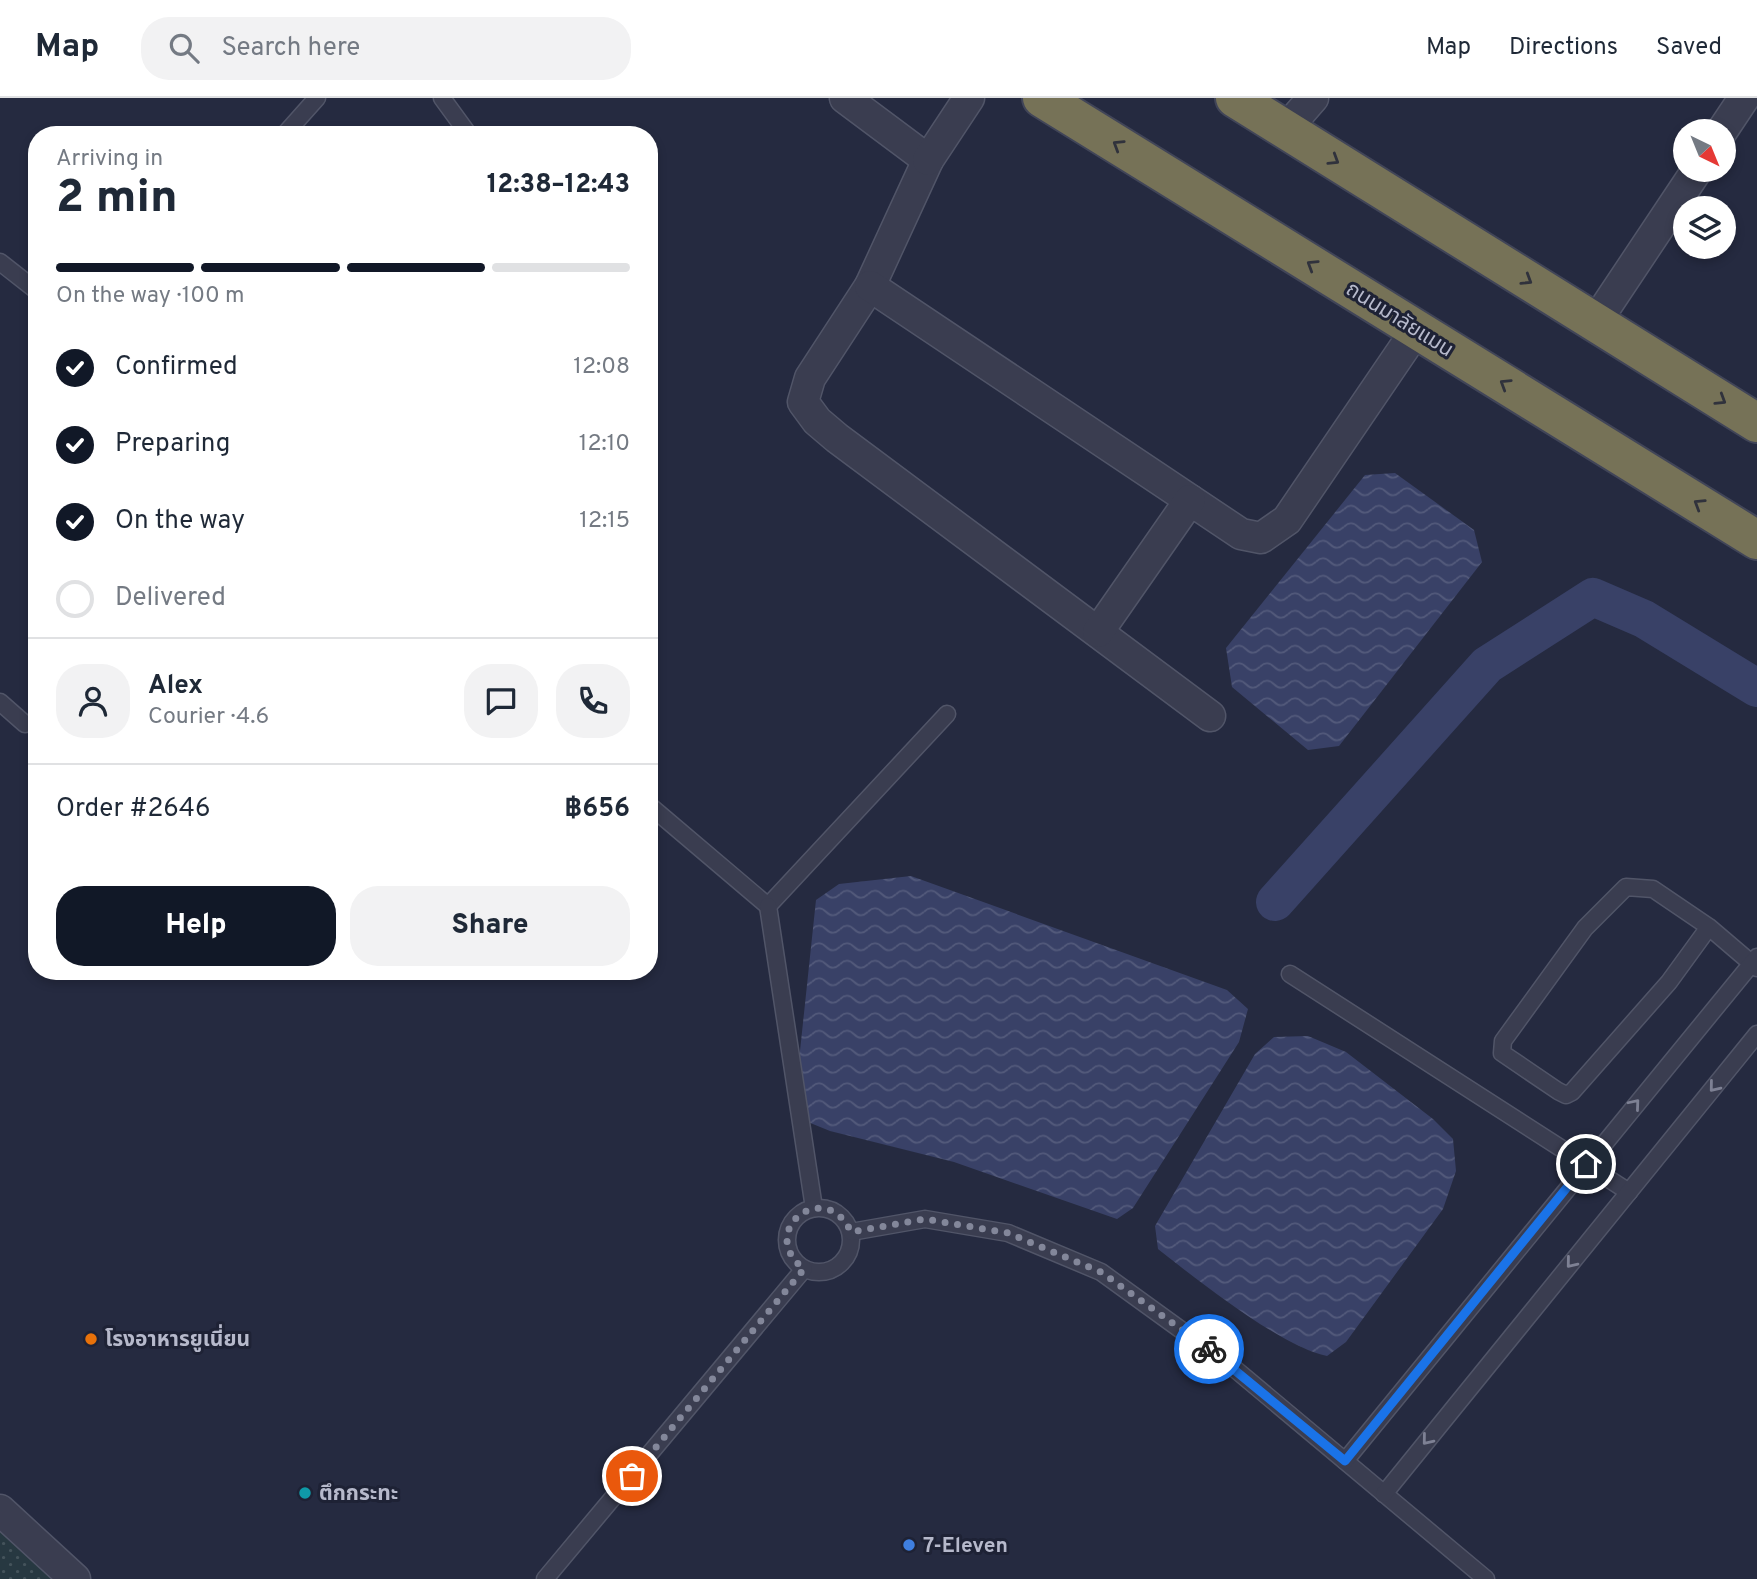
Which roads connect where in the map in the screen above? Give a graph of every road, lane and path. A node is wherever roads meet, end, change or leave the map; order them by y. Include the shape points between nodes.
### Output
1 (317, 98) edge
2 (442, 98) edge
3 (845, 98) edge
4 (969, 98) edge
5 (1042, 98) edge
6 (1235, 98) edge
7 (1313, 98) edge
8 (1744, 98) edge
9 (1730, 119) edge
10 (293, 126) edge
11 (462, 126) edge
12 (1286, 129) junction
13 (928, 160) junction
14 (1689, 182) edge
15 (0, 262) edge
16 (28, 284) edge
17 (870, 286) junction
18 (1595, 323) junction
19 (1417, 330) junction
20 (1757, 423) edge
21 (1190, 500) junction
22 (1757, 540) edge
23 (1098, 632) junction
24 (0, 702) edge
25 (947, 713) dead end
26 (1210, 716) dead end
27 (24, 724) dead end
28 (658, 813) edge
29 (768, 906) junction
30 (1709, 928) junction
31 (1755, 963) edge
32 (1290, 974) dead end
33 (1757, 1034) edge
34 (1586, 1164) junction
35 (1629, 1192) junction
36 (814, 1208) junction
37 (851, 1232) junction
38 (804, 1269) junction
39 (1345, 1461) junction
40 (1384, 1494) junction
41 (0, 1510) edge
42 (75, 1579) edge
43 (545, 1579) edge
44 (1486, 1579) edge

1 - 10 lane
2 - 11 lane
3 - 13 street
4 - 13 street
19 -> 5 highway, ถนนมาลัยแมน
6 - 12 highway
7 - 12 street
8 - 9 street
12 -> 18 highway
13 - 17 street
14 - 18 street
15 - 16 lane
17 - 21 street
17 - 23 street via 810,378 803,402 837,438
18 -> 20 highway
19 - 21 street via 1287,520 1261,538 1241,534
22 -> 19 highway, ถนนมาลัยแมน
21 - 23 street
23 - 26 street
24 - 27 lane
25 - 29 lane
28 - 29 lane
29 - 36 lane
30 - 30 lane via 1653,889 1626,887 1585,929 1503,1041 1502,1053 1558,1091 1572,1092 1669,982
30 - 31 lane
34 -> 31 lane
32 - 34 lane
33 -> 35 lane
34 - 35 lane
34 - 39 lane
35 -> 40 lane
36 - 37 lane via 838,1214
36 - 38 lane via 794,1219 787,1235 790,1253
37 - 38 lane via 846,1258 838,1266 828,1271
37 - 39 lane via 925,1219 1008,1233 1101,1272 1194,1337
38 - 43 lane
39 - 40 lane
40 - 44 lane
41 - 42 street

